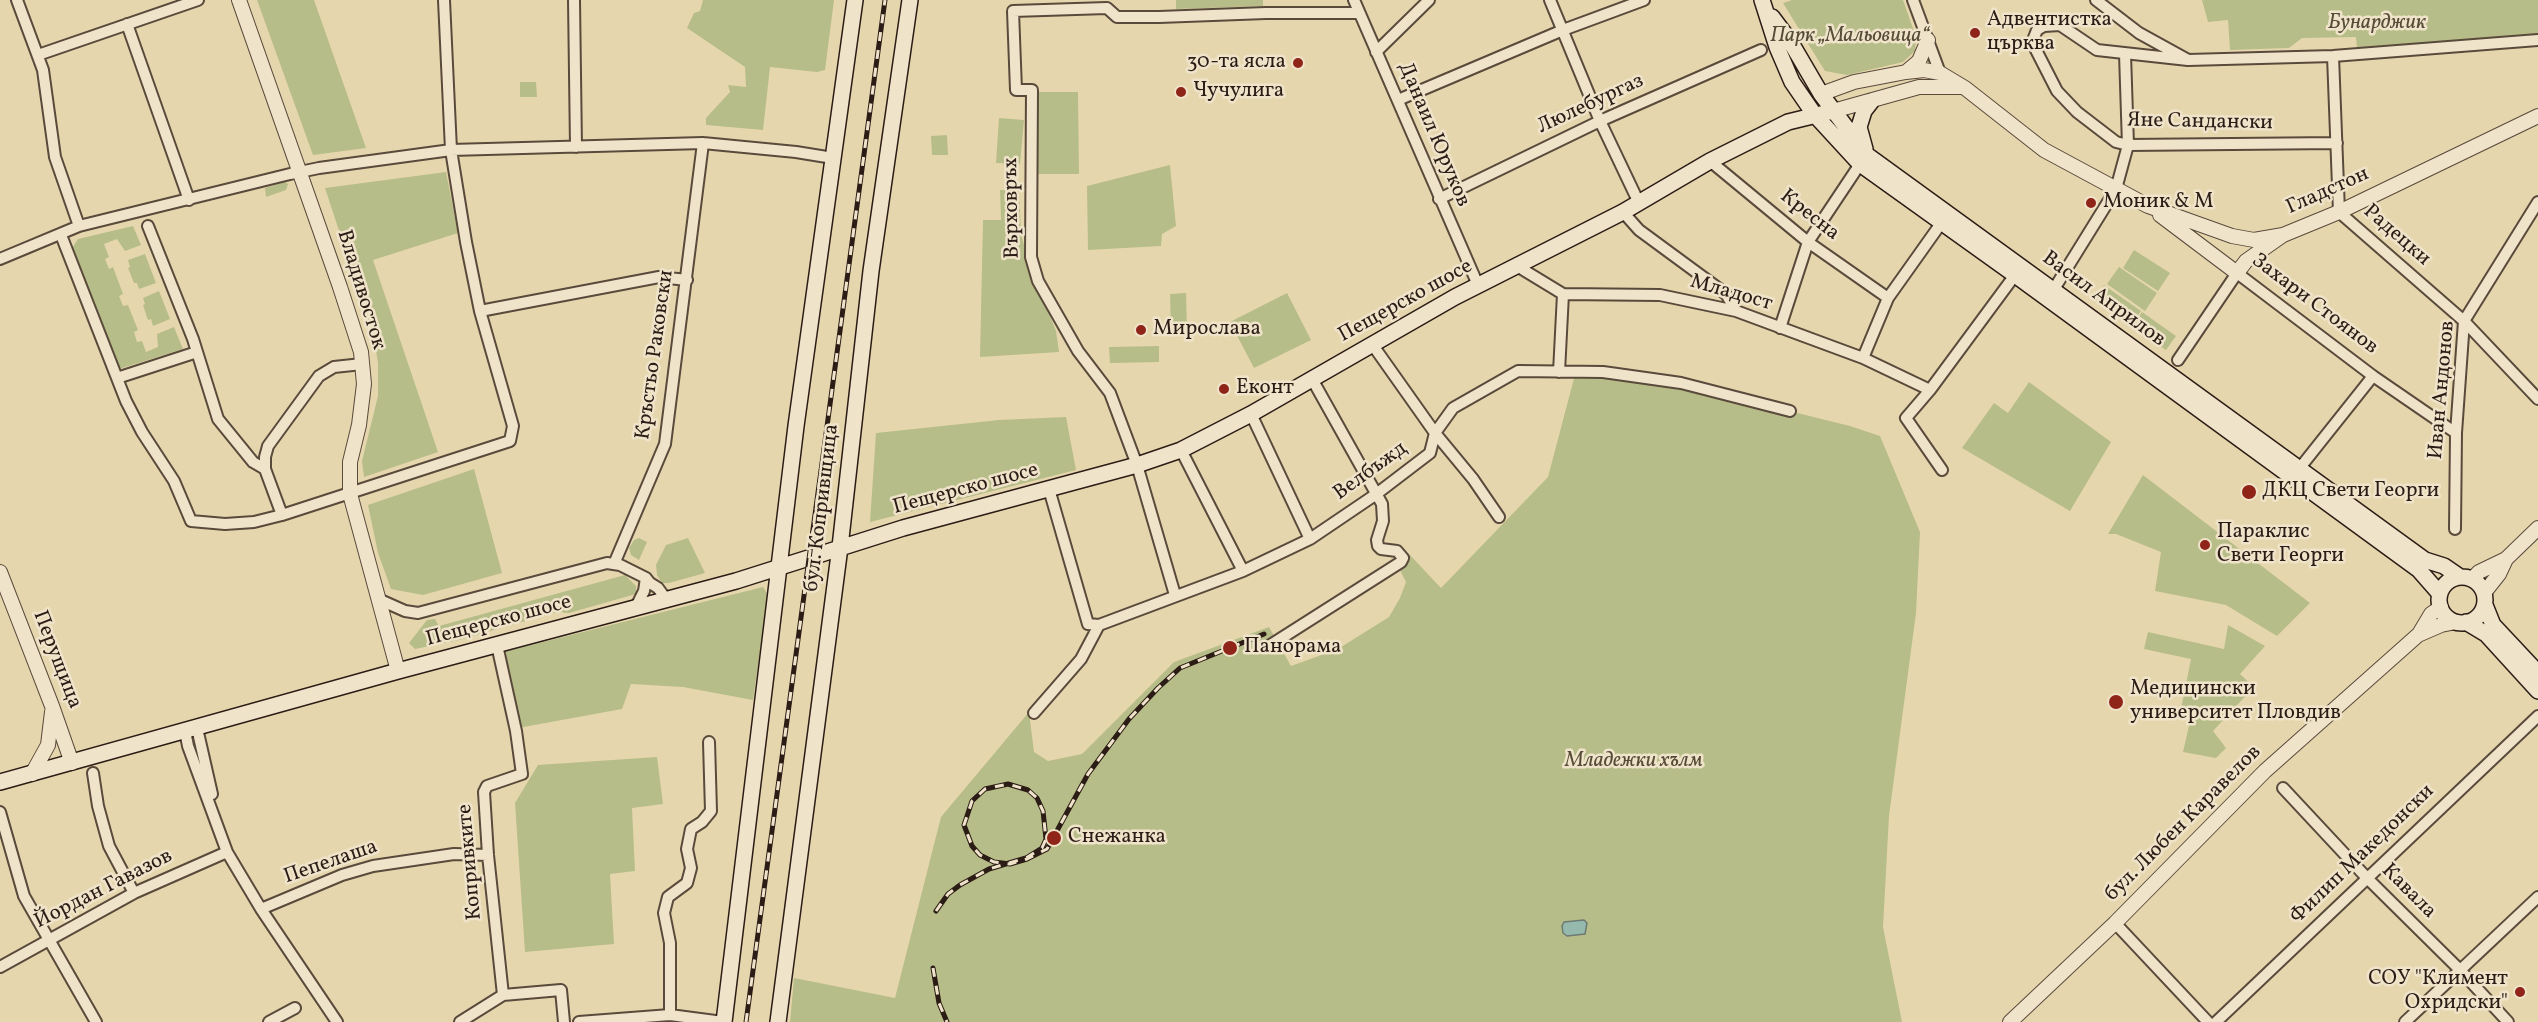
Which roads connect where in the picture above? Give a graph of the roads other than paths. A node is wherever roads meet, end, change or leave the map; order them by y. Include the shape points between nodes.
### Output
1 (17, 0) edge
2 (198, 0) edge
3 (239, 0) edge
4 (444, 0) edge
5 (574, 0) edge
6 (855, 0) edge
7 (910, 0) edge
8 (1354, 0) edge
9 (1430, 0) edge
10 (1550, 0) edge
11 (1644, 0) edge
12 (1913, 0) edge
13 (2096, 0) edge
14 (1764, 5) edge
15 (1359, 13) junction
16 (127, 24) junction
17 (1563, 30) junction
18 (1928, 40) junction
19 (2538, 40) edge
20 (1761, 50) dead end
21 (1376, 52) junction
22 (2125, 54) junction
23 (38, 55) junction
24 (2332, 56) junction
25 (2188, 60) junction
26 (1906, 72) junction
27 (1940, 73) junction
28 (1965, 88) junction
29 (1821, 94) junction
30 (1398, 100) junction
31 (1871, 102) junction
32 (1811, 109) junction
33 (1833, 111) junction
34 (2538, 116) edge
35 (1600, 121) junction
36 (703, 143) junction
37 (2337, 143) junction
38 (2128, 145) junction
39 (576, 147) junction
40 (451, 150) junction
41 (833, 158) junction
42 (1863, 160) junction
43 (1710, 161) junction
44 (298, 172) junction
45 (2116, 189) junction
46 (1439, 199) junction
47 (189, 200) junction
48 (2538, 202) edge
49 (1639, 203) junction
50 (2148, 206) junction
51 (1623, 212) junction
52 (2339, 212) junction
53 (2534, 219) edge
54 (1942, 222) junction
55 (79, 226) junction
56 (148, 226) dead end
57 (61, 235) junction
58 (2283, 235) junction
59 (1808, 242) junction
60 (0, 258) edge
61 (1517, 266) junction
62 (2237, 273) junction
63 (2015, 274) junction
64 (687, 280) junction
65 (1478, 285) junction
66 (2054, 289) junction
67 (1563, 294) junction
68 (1888, 298) junction
69 (480, 311) junction
70 (1736, 311) junction
71 (2464, 321) junction
72 (1780, 328) junction
73 (1372, 344) junction
74 (197, 352) junction
75 (1863, 358) junction
76 (2178, 360) dead end
77 (362, 364) junction
78 (1559, 372) junction
79 (2373, 376) junction
80 (117, 378) junction
81 (1312, 379) junction
82 (1930, 390) junction
83 (2538, 399) edge
84 (1790, 411) dead end
85 (1251, 414) junction
86 (1435, 433) junction
87 (2456, 434) junction
88 (1181, 450) junction
89 (1137, 465) junction
90 (265, 469) junction
91 (2299, 469) junction
92 (1942, 470) dead end
93 (1049, 489) junction
94 (350, 494) junction
95 (1376, 495) junction
96 (282, 515) junction
97 (1499, 517) dead end
98 (2538, 528) edge
99 (2456, 529) dead end
100 (1310, 539) junction
101 (840, 547) junction
102 (2506, 559) junction
103 (614, 564) junction
104 (781, 568) junction
105 (1243, 571) junction
106 (0, 572) edge
107 (646, 578) junction
108 (2466, 578) junction
109 (1175, 596) junction
110 (378, 599) junction
111 (666, 599) junction
112 (2485, 599) junction
113 (2440, 601) junction
114 (636, 607) junction
115 (2461, 622) junction
116 (1099, 625) junction
117 (2418, 635) junction
118 (497, 645) junction
119 (1269, 646) dead end
120 (398, 671) junction
121 (2538, 673) edge
122 (2538, 691) edge
123 (52, 706) junction
124 (1034, 713) dead end
125 (2538, 716) edge
126 (191, 729) junction
127 (709, 742) dead end
128 (72, 763) junction
129 (93, 773) dead end
130 (32, 774) junction
131 (0, 782) edge
132 (2283, 788) dead end
133 (0, 812) edge
134 (227, 852) junction
135 (488, 855) junction
136 (2367, 878) junction
137 (134, 893) junction
138 (2538, 897) edge
139 (261, 909) junction
140 (2115, 923) junction
141 (48, 940) junction
142 (0, 967) edge
143 (2459, 969) junction
144 (502, 995) junction
145 (295, 1008) dead end
146 (670, 1015) junction
147 (96, 1022) edge
148 (269, 1022) edge
149 (337, 1022) edge
150 (460, 1022) edge
151 (564, 1022) edge
152 (579, 1022) edge
153 (723, 1022) edge
154 (778, 1022) edge
155 (2010, 1022) edge
156 (2208, 1022) edge
157 (2216, 1022) edge
158 (2405, 1022) edge
159 (2508, 1022) edge

1 - 23 street
2 - 16 street
3 - 44 street, Владивосток
4 - 40 street
5 - 39 street
6 - 41 main road, бул. Копривщица
7 - 101 main road, бул. Копривщица via 871,271
8 - 15 street, Данаил Юруков
9 - 21 street
10 - 17 street
11 - 17 street
12 - 18 street
13 - 25 street via 2139,33
14 - 29 main road, Васил Априлов
14 - 32 main road, Васил Априлов via 1792,82
15 - 21 street, Данаил Юруков
15 - 89 street, Върховръх via 1117,17 1107,8 1013,11 1016,90 1032,90 1031,257 1038,281 1078,351 1110,393
16 - 23 street
16 - 47 street
17 - 30 street
17 - 35 street
18 - 26 street via 1919,61
18 - 27 street
19 - 24 street, Яне Сандански
20 - 35 street, Люлебургаз
21 - 30 street, Данаил Юруков
22 - 25 street, Яне Сандански
22 - 38 street
22 - 38 street, Яне Сандански via 2097,50 2060,25 2044,26 2037,30 2033,40 2057,91 2116,142
23 - 55 street via 54,157
24 - 25 street, Яне Сандански
24 - 37 street, Радецки
26 - 27 street, Захари Стоянов
26 - 29 street, Захари Стоянов via 1854,82
27 - 28 street, Захари Стоянов
28 - 31 street via 1919,87
28 - 45 street, Захари Стоянов via 2044,150
29 - 32 main road
29 - 33 main road, Васил Априлов
30 - 46 street, Данаил Юруков
31 - 33 street
31 - 42 main road via 1859,128
32 - 33 main road
32 - 42 main road, Васил Априлов
32 - 43 main road, Пещерско шосе
33 - 42 main road, Васил Априлов
34 - 52 street, Гладстон
35 - 46 street, Люлебургаз
35 - 49 street
36 - 39 street
36 - 41 street
36 - 64 street, Кръстьо Раковски
37 - 38 street, Яне Сандански
37 - 52 street, Радецки
38 - 45 street
39 - 40 street
40 - 44 street
40 - 69 street
41 - 104 main road, бул. Копривщица
42 - 54 main road, Васил Априлов
42 - 59 street
42 - 66 main road, Васил Априлов
43 - 49 main road, Пещерско шосе
43 - 59 street, Кресна
44 - 47 street
44 - 77 street, Владивосток via 340,287
45 - 50 street, Захари Стоянов
45 - 66 street
46 - 65 street, Данаил Юруков
47 - 55 street
48 - 53 street, Иван Андонов
49 - 51 main road, Пещерско шосе
50 - 58 street, Захари Стоянов via 2232,236 2254,240
50 - 62 street, Захари Стоянов
51 - 61 main road, Пещерско шосе
51 - 70 street via 1639,230 1726,294
52 - 58 street, Гладстон
52 - 71 street, Радецки
53 - 71 street, Иван Андонов
54 - 63 main road, Васил Априлов
54 - 68 street
55 - 57 street
56 - 74 street
57 - 60 street
57 - 80 street
58 - 62 street, Гладстон via 2246,261
59 - 68 street, Кресна
59 - 72 street
61 - 65 main road, Пещерско шосе
61 - 67 street
62 - 76 street, Гладстон
62 - 79 street, Захари Стоянов
63 - 82 street
63 - 113 main road, Васил Априлов via 2419,570
64 - 69 street via 659,277
64 - 103 street, Кръстьо Раковски via 665,444
65 - 73 main road, Пещерско шосе
66 - 91 main road, Васил Априлов
67 - 70 street, Младост via 1660,295
67 - 78 street
68 - 75 street
69 - 94 street via 513,426 510,441
70 - 72 street, Младост
71 - 83 street, Радецки
71 - 87 street, Иван Андонов
72 - 75 street, Младост
73 - 81 main road, Пещерско шосе
73 - 86 street
74 - 80 street
74 - 90 street via 221,426 253,462
75 - 82 street, Младост
77 - 90 street via 334,367 319,376 268,446
77 - 94 street, Владивосток via 364,384 350,462
78 - 84 street, Велбъжд via 1603,372 1681,383
78 - 86 street, Велбъжд via 1518,371 1453,408
79 - 87 street, Захари Стоянов
79 - 91 street
80 - 96 street via 142,432 174,481 191,521 225,524
81 - 85 main road, Пещерско шосе
81 - 95 street
82 - 92 street via 1906,418
85 - 88 main road, Пещерско шосе
85 - 100 street
86 - 95 street, Велбъжд via 1430,453
86 - 97 street
87 - 99 street, Иван Андонов
88 - 89 main road, Пещерско шосе
88 - 105 street
89 - 93 main road, Пещерско шосе
89 - 109 street
90 - 96 street
91 - 108 main road, Васил Априлов via 2426,560
93 - 101 main road, Пещерско шосе
93 - 116 street via 1088,624
94 - 96 street
94 - 110 street, Владивосток
95 - 100 street, Велбъжд
95 - 119 street via 1382,504 1383,521 1378,546 1397,551 1403,558 1401,562
98 - 102 street
100 - 105 street, Велбъжд
101 - 104 main road, Пещерско шосе
101 - 154 main road, бул. Копривщица
102 - 108 street
102 - 112 street
103 - 107 street
103 - 110 street via 418,613
104 - 111 main road, Пещерско шосе
104 - 153 main road, бул. Копривщица
105 - 109 street, Велбъжд
106 - 123 street, Перущица
107 - 111 street
107 - 114 street
108 - 112 main road via 2480,585
108 - 113 main road via 2450,580
109 - 116 street, Велбъжд
110 - 120 street, Владивосток
111 - 114 main road, Пещерско шосе
112 - 115 main road via 2481,613
112 - 121 main road via 2493,625
113 - 115 main road via 2450,619
113 - 117 street, бул. Любен Каравелов
114 - 118 main road, Пещерско шосе
115 - 117 street, бул. Любен Каравелов
115 - 122 main road via 2486,634
116 - 124 street via 1081,659
117 - 140 street, бул. Любен Каравелов via 2265,771
118 - 120 main road, Пещерско шосе
118 - 135 street, Копривките via 522,774 487,786 484,792
120 - 126 main road, Пещерско шосе
123 - 128 street, Перущица
123 - 130 street via 48,745
125 - 136 street, Филип Македонски
126 - 128 main road, Пещерско шосе
126 - 134 street via 188,746
127 - 146 street via 711,811 691,829 687,883 668,897 664,913 670,943
128 - 130 main road, Пещерско шосе
129 - 137 street via 109,846
130 - 131 main road, Пещерско шосе
132 - 136 street, Кавала
133 - 141 street via 24,896
134 - 137 street, Йордан Гавазов
134 - 139 street
135 - 139 street, Пепелаша via 454,854 373,866
135 - 144 street, Копривките
136 - 143 street, Кавала
136 - 157 street, Филип Македонски
137 - 141 street, Йордан Гавазов
138 - 143 street
139 - 149 street
140 - 155 street, бул. Любен Каравелов
140 - 156 street
141 - 142 street, Йордан Гавазов
141 - 147 street
143 - 158 street
143 - 159 street, Кавала
144 - 150 street
144 - 151 street via 561,990
145 - 148 street
146 - 152 street
146 - 153 street

